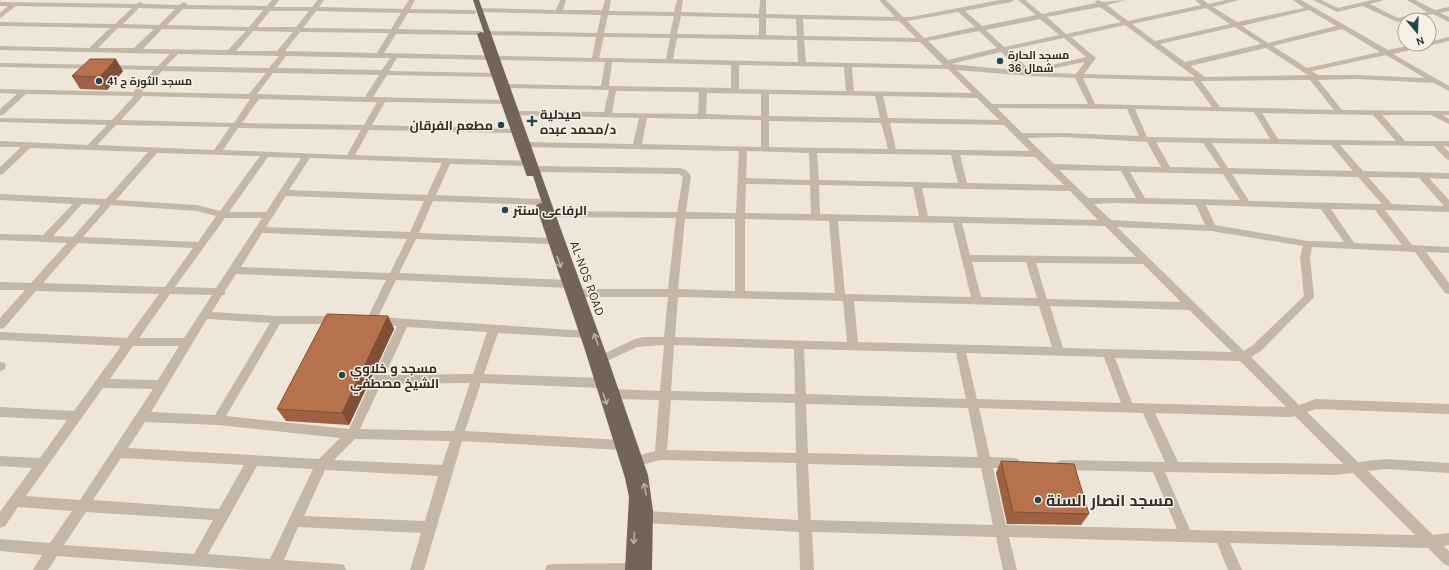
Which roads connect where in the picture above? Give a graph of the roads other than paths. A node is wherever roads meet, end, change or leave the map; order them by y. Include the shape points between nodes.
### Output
1 (145, 0) edge
2 (188, 0) edge
3 (231, 0) edge
4 (276, 0) edge
5 (321, 0) edge
6 (412, 0) edge
7 (470, 0) edge
8 (476, 0) edge
9 (563, 0) edge
10 (608, 0) edge
11 (680, 0) edge
12 (763, 0) edge
13 (882, 0) edge
14 (1011, 0) edge
15 (1021, 0) edge
16 (1123, 0) edge
17 (1198, 0) edge
18 (1236, 0) edge
19 (1296, 0) edge
20 (1316, 0) edge
21 (1382, 0) edge
22 (1410, 0) edge
23 (17, 2) edge
24 (96, 2) edge
25 (1098, 2) edge
26 (0, 4) edge
27 (1364, 4) junction
28 (138, 6) junction
29 (1207, 6) junction
30 (182, 7) junction
31 (224, 8) junction
32 (269, 8) junction
33 (1311, 8) junction
34 (313, 9) junction
35 (1449, 9) edge
36 (960, 10) junction
37 (477, 11) junction
38 (559, 11) junction
39 (405, 12) junction
40 (605, 12) junction
41 (1434, 12) joint
42 (677, 13) junction
43 (1437, 14) edge
44 (762, 15) junction
45 (0, 16) edge
46 (798, 16) junction
47 (1042, 17) junction
48 (901, 19) junction
49 (1397, 20) edge
50 (1449, 20) edge
51 (1127, 23) junction
52 (0, 24) edge
53 (1238, 25) junction
54 (117, 26) junction
55 (161, 27) junction
56 (1343, 27) junction
57 (251, 29) junction
58 (297, 29) junction
59 (980, 29) junction
60 (393, 32) junction
61 (484, 33) junction
62 (600, 34) junction
63 (1066, 36) junction
64 (674, 37) junction
65 (762, 38) junction
66 (800, 39) junction
67 (1449, 39) edge
68 (923, 40) junction
69 (1440, 41) junction
70 (1437, 42) edge
71 (1155, 43) junction
72 (1267, 45) junction
73 (1449, 46) edge
74 (0, 48) edge
75 (68, 49) junction
76 (1003, 49) junction
77 (91, 50) junction
78 (137, 50) junction
79 (1397, 51) edge
80 (176, 52) junction
81 (230, 53) junction
82 (1388, 53) junction
83 (282, 54) junction
84 (379, 56) junction
85 (395, 56) junction
86 (493, 58) junction
87 (1092, 58) junction
88 (595, 60) junction
89 (609, 60) junction
90 (669, 61) junction
91 (736, 62) junction
92 (802, 64) junction
93 (0, 65) edge
94 (848, 65) junction
95 (948, 65) junction
96 (1184, 65) junction
97 (48, 66) junction
98 (96, 67) junction
99 (159, 69) junction
100 (271, 70) junction
101 (1307, 70) junction
102 (384, 73) junction
103 (1029, 73) junction
104 (495, 75) junction
105 (88, 76) edge
106 (1078, 76) junction
107 (1314, 78) junction
108 (1199, 79) junction
109 (1435, 81) junction
110 (506, 86) junction
111 (1448, 87) edge
112 (605, 88) junction
113 (613, 88) junction
114 (703, 90) junction
115 (735, 91) junction
116 (765, 91) junction
117 (0, 92) edge
118 (24, 92) junction
119 (850, 93) junction
120 (878, 94) junction
121 (138, 95) junction
122 (980, 96) junction
123 (254, 97) junction
124 (367, 100) junction
125 (382, 100) junction
126 (504, 102) junction
127 (990, 106) junction
128 (1093, 107) junction
129 (1130, 108) junction
130 (1218, 109) junction
131 (1256, 110) junction
132 (0, 112) edge
133 (1340, 112) junction
134 (516, 113) junction
135 (1376, 113) junction
136 (1433, 113) junction
137 (1449, 113) edge
138 (608, 115) junction
139 (643, 116) junction
140 (702, 117) junction
141 (765, 119) junction
142 (0, 120) edge
143 (885, 121) junction
144 (115, 122) junction
145 (1449, 122) edge
146 (1008, 123) junction
147 (235, 124) junction
148 (366, 128) junction
149 (514, 131) junction
150 (1020, 136) junction
151 (1147, 139) junction
152 (1206, 140) junction
153 (1275, 140) junction
154 (1333, 142) junction
155 (0, 144) edge
156 (1403, 144) junction
157 (1436, 144) junction
158 (1449, 144) edge
159 (28, 145) junction
160 (527, 145) junction
161 (637, 146) junction
162 (91, 147) junction
163 (743, 148) junction
164 (765, 149) junction
165 (155, 150) junction
166 (813, 150) junction
167 (217, 152) junction
168 (893, 152) junction
169 (956, 153) junction
170 (266, 154) junction
171 (1038, 154) junction
172 (307, 156) junction
173 (350, 157) junction
174 (1449, 157) edge
175 (447, 161) junction
176 (531, 166) junction
177 (1052, 167) junction
178 (1124, 168) junction
179 (1167, 170) junction
180 (1226, 171) junction
181 (0, 172) edge
182 (1360, 174) junction
183 (1421, 175) junction
184 (1449, 176) edge
185 (741, 181) junction
186 (814, 183) junction
187 (917, 184) junction
188 (963, 185) junction
189 (1073, 188) junction
190 (282, 193) junction
191 (0, 197) edge
192 (430, 198) junction
193 (81, 200) junction
194 (1086, 201) junction
195 (1142, 201) junction
196 (110, 202) junction
197 (539, 202) junction
198 (1200, 203) junction
199 (1247, 204) junction
200 (1324, 206) junction
201 (1378, 207) junction
202 (1390, 208) junction
203 (1449, 208) edge
204 (547, 214) junction
205 (223, 215) junction
206 (269, 215) junction
207 (681, 216) junction
208 (740, 216) junction
209 (816, 217) junction
210 (833, 217) junction
211 (924, 220) junction
212 (957, 220) junction
213 (1109, 223) junction
214 (1211, 228) junction
215 (260, 230) junction
216 (413, 236) junction
217 (0, 237) edge
218 (45, 239) junction
219 (74, 241) junction
220 (552, 241) junction
221 (1308, 244) junction
222 (200, 245) junction
223 (1351, 246) junction
224 (1414, 249) junction
225 (1449, 250) edge
226 (966, 258) junction
227 (1030, 260) junction
228 (1146, 261) junction
229 (235, 270) junction
230 (393, 278) junction
231 (567, 284) junction
232 (0, 286) edge
233 (34, 287) junction
234 (166, 290) junction
235 (1449, 290) edge
236 (221, 292) junction
237 (579, 293) junction
238 (673, 293) junction
239 (740, 295) junction
240 (844, 297) junction
241 (977, 301) junction
242 (1043, 303) junction
243 (1191, 306) junction
244 (206, 315) junction
245 (277, 320) junction
246 (347, 321) edge
247 (404, 322) junction
248 (0, 325) edge
249 (494, 328) junction
250 (585, 334) junction
251 (0, 336) edge
252 (670, 341) junction
253 (130, 342) junction
254 (187, 342) junction
255 (800, 345) junction
256 (853, 346) junction
257 (960, 349) junction
258 (1059, 352) junction
259 (1108, 353) junction
260 (1243, 357) junction
261 (603, 359) junction
262 (476, 378) junction
263 (378, 380) junction
264 (101, 383) junction
265 (600, 383) junction
266 (162, 385) junction
267 (615, 394) junction
268 (664, 394) junction
269 (801, 399) junction
270 (972, 403) junction
271 (1128, 407) junction
272 (1147, 408) junction
273 (1449, 410) edge
274 (1298, 411) junction
275 (0, 412) edge
276 (76, 416) junction
277 (142, 417) junction
278 (218, 420) junction
279 (352, 434) junction
280 (457, 436) junction
281 (620, 445) junction
282 (118, 453) junction
283 (661, 455) junction
284 (802, 458) junction
285 (0, 461) edge
286 (253, 461) junction
287 (637, 461) junction
288 (986, 463) junction
289 (42, 464) junction
290 (1025, 464) edge
291 (1048, 464) edge
292 (321, 465) junction
293 (1157, 467) junction
294 (1174, 467) junction
295 (1356, 468) junction
296 (1449, 468) edge
297 (446, 471) junction
298 (16, 501) junction
299 (83, 506) junction
300 (223, 515) junction
301 (647, 517) junction
302 (294, 521) junction
303 (0, 522) edge
304 (805, 526) junction
305 (428, 527) junction
306 (1001, 531) junction
307 (1186, 535) junction
308 (1221, 536) junction
309 (1449, 539) edge
310 (1431, 542) junction
311 (0, 545) edge
312 (53, 550) junction
313 (1449, 560) edge
314 (197, 561) junction
315 (273, 568) edge
316 (40, 570) edge
317 (338, 570) edge
318 (416, 570) edge
319 (552, 570) edge
320 (640, 570) edge
321 (807, 570) edge
322 (1010, 570) edge
323 (1235, 570) edge

1 - 28 street
2 - 30 street
3 - 31 street
4 - 32 street
5 - 34 street
6 - 39 street
7 - 37 main road, AL-NOS ROAD
8 - 37 main road, AL-NOS ROAD
9 - 38 street
10 - 40 street
11 - 42 street
12 - 44 street
13 - 48 street
14 - 36 street
15 - 47 street
16 - 25 street
17 - 29 street
18 - 29 street
19 - 33 street
20 - 27 street via 1335,10
21 - 27 street
22 - 41 street
23 - 24 street
23 - 26 street
23 - 45 street
24 - 28 street
25 - 47 street
25 - 51 street
27 - 49 street
28 - 30 street
28 - 54 street
29 - 51 street
29 - 53 street
30 - 31 street
30 - 55 street
31 - 32 street
32 - 34 street
32 - 57 street
33 - 53 street
33 - 56 street
34 - 39 street
34 - 58 street
35 - 41 street
36 - 48 street
36 - 59 street
37 - 38 street
37 - 39 street
37 - 61 main road, AL-NOS ROAD
38 - 40 street
39 - 60 street
40 - 42 street
40 - 62 street
42 - 44 street
42 - 64 street
43 - 50 street
44 - 46 street
44 - 65 street
46 - 48 street
46 - 66 street
47 - 59 street
47 - 63 street
48 - 68 street
51 - 63 street
51 - 71 street
52 - 54 street
53 - 71 street
53 - 72 street
54 - 55 street
54 - 77 street
55 - 57 street
55 - 78 street
56 - 72 street
56 - 82 street
57 - 58 street
57 - 81 street
58 - 60 street
58 - 83 street
59 - 68 street
59 - 76 street
60 - 61 street
60 - 84 street
61 - 62 street
61 - 86 main road, AL-NOS ROAD
62 - 64 street
62 - 88 street
63 - 76 street
63 - 87 street
64 - 65 street
64 - 90 street
65 - 66 street
66 - 68 street
66 - 92 street
67 - 69 street
68 - 95 street
69 - 70 street
69 - 73 street
71 - 96 street
72 - 96 street
72 - 101 street
74 - 75 street
75 - 77 street
75 - 97 street
76 - 95 street
76 - 103 street
77 - 78 street
78 - 80 street
79 - 82 street
80 - 81 street
80 - 99 street
81 - 83 street
82 - 101 street
82 - 109 street
83 - 84 street
83 - 100 street
84 - 85 street
85 - 86 street
85 - 102 street
86 - 88 street
86 - 104 main road, AL-NOS ROAD
86 - 110 main road, AL-NOS ROAD
87 - 103 street
87 - 106 street
88 - 89 street
89 - 90 street
89 - 112 street
90 - 91 street
91 - 92 street
91 - 115 street
92 - 94 street
93 - 97 street
94 - 95 street
94 - 119 street
95 - 103 street
95 - 122 street
96 - 108 street
97 - 98 street
98 - 99 street
98 - 105 street
99 - 100 street
99 - 121 street
100 - 102 street
100 - 123 street
101 - 107 street
102 - 104 street
102 - 124 street
103 - 106 street
104 - 126 main road, AL-NOS ROAD
106 - 108 street
106 - 128 street
107 - 108 street
107 - 109 street via 1357,77
107 - 133 street
108 - 130 street
109 - 111 street
110 - 112 street
110 - 134 main road, AL-NOS ROAD
112 - 113 street
113 - 114 street
113 - 138 street
114 - 115 street
114 - 140 street
115 - 116 street
116 - 119 street
116 - 141 street
117 - 118 street
118 - 121 street via 74,89
118 - 132 street
119 - 120 street
120 - 122 street
120 - 143 street
121 - 123 street
121 - 144 street
122 - 127 street
123 - 124 street
123 - 147 street
124 - 125 street
125 - 126 street
125 - 148 street
126 - 149 main road, AL-NOS ROAD
127 - 128 street
127 - 146 street
128 - 129 street
129 - 130 street
129 - 151 street
130 - 131 street
131 - 133 street
131 - 153 street
133 - 135 street
134 - 138 street
134 - 160 main road, AL-NOS ROAD
135 - 136 street
135 - 156 street
136 - 137 street
136 - 145 street
138 - 139 street
139 - 140 street
139 - 161 street
140 - 141 street
141 - 143 street
141 - 164 street
142 - 144 street
143 - 146 street
143 - 168 street
144 - 147 street
144 - 162 street
146 - 150 street
147 - 148 street
147 - 167 street
148 - 149 street
148 - 173 street
149 - 176 main road, AL-NOS ROAD
150 - 151 street via 1070,135
150 - 171 street
151 - 152 street
151 - 179 street
152 - 153 street
152 - 180 street
153 - 154 street
154 - 156 street
154 - 182 street
155 - 159 street
156 - 157 street
157 - 158 street
157 - 174 street
159 - 162 street
159 - 181 street
160 - 161 street
160 - 176 main road, AL-NOS ROAD
161 - 163 street
162 - 165 street
163 - 164 street
163 - 185 street
164 - 166 street
165 - 167 street
165 - 196 street
166 - 168 street
166 - 186 street
167 - 170 street
168 - 169 street
169 - 171 street
169 - 188 street
170 - 172 street
170 - 205 street
171 - 177 street
172 - 173 street
172 - 190 street
173 - 175 street
175 - 176 street
175 - 192 street
176 - 197 main road, AL-NOS ROAD
176 - 204 main road, AL-NOS ROAD
176 - 207 street via 683,172 687,176
177 - 178 street
177 - 189 street
178 - 179 street
178 - 195 street
179 - 180 street
180 - 182 street
180 - 199 street
182 - 183 street
182 - 202 street
183 - 184 street
183 - 203 street
185 - 186 street
185 - 208 street
186 - 187 street
186 - 209 street
187 - 188 street
187 - 211 street
188 - 189 street
189 - 194 street
190 - 192 street
190 - 206 street
191 - 193 street
192 - 197 street
192 - 216 street
193 - 196 street
193 - 218 street
194 - 195 street
194 - 213 street
195 - 198 street
196 - 205 street via 164,204 197,208
196 - 219 street
197 - 204 main road, AL-NOS ROAD
198 - 199 street
198 - 214 street
199 - 200 street
200 - 201 street
200 - 223 street
201 - 202 street
201 - 224 street
202 - 203 street
204 - 207 street
204 - 220 main road, AL-NOS ROAD
204 - 237 main road, AL-NOS ROAD
205 - 206 street
205 - 222 street
206 - 215 street
207 - 208 street
207 - 238 street
208 - 209 street
208 - 239 street
209 - 210 street
210 - 211 street
210 - 240 street
211 - 212 street
212 - 213 street
212 - 226 street
213 - 214 street
213 - 228 street
214 - 221 street
215 - 216 street
215 - 229 street
216 - 220 street
216 - 230 street
217 - 218 street
218 - 219 street
219 - 222 street
219 - 233 street
220 -> 231 main road, AL-NOS ROAD
221 - 223 street
221 - 260 street via 1305,257 1308,297 1257,348
222 - 234 street
223 - 224 street
224 - 225 street
224 - 235 street
226 - 227 street
226 - 241 street
227 - 228 street
227 - 242 street
228 - 243 street
229 - 230 street
229 - 236 street
230 - 231 street
230 - 247 street via 367,321
231 - 250 main road, AL-NOS ROAD
232 - 233 street
233 - 234 street
233 - 248 street
234 - 236 street
234 - 253 street
236 - 244 street
237 - 238 street
261 -> 237 main road, AL-NOS ROAD
238 - 239 street
238 - 252 street
239 - 240 street
240 - 241 street
240 - 256 street
241 - 242 street
242 - 243 street
242 - 258 street
243 - 260 street
244 - 245 street
244 - 254 street
245 - 246 street
245 - 278 street
247 - 249 street
247 - 263 street
249 - 250 street
249 - 262 street
250 - 265 main road, AL-NOS ROAD
251 - 253 street
252 - 255 street
252 - 261 street via 635,343
252 - 268 street
253 - 254 street
253 - 264 street
254 - 266 street
255 - 256 street
255 - 269 street
256 - 257 street
257 - 258 street
257 - 270 street
258 - 259 street
259 - 260 street
259 - 271 street
260 - 274 street
261 - 267 main road, AL-NOS ROAD
262 - 263 street
262 - 265 street
262 - 280 street
263 - 279 street
264 - 266 street
264 - 276 street
265 -> 281 main road, AL-NOS ROAD
266 - 277 street
267 - 268 street
267 - 287 main road, AL-NOS ROAD
268 - 269 street
268 - 283 street
269 - 270 street
269 - 284 street
270 - 271 street
270 - 288 street
271 - 272 street
272 - 274 street
272 - 294 street
273 - 274 street via 1311,404
274 - 295 street
275 - 276 street
276 - 289 street
277 - 278 street
277 - 282 street
278 - 279 street
279 - 280 street
279 - 292 street
280 - 281 street
280 - 297 street
281 -> 320 main road, AL-NOS ROAD via 635,497
282 - 286 street
282 - 299 street
283 - 284 street
283 - 287 street
284 - 288 street
284 - 304 street
285 - 289 street
286 - 292 street
286 - 300 street
301 -> 287 main road, AL-NOS ROAD via 645,488
288 - 290 street
288 - 306 street
289 - 298 street
291 - 293 street
292 - 297 street
292 - 302 street
293 - 294 street
293 - 307 street
294 - 295 street via 1335,470
295 - 296 street via 1385,464
295 - 310 street
297 - 305 street
298 - 299 street
298 - 303 street
299 - 300 street
299 - 312 street
300 - 314 street
301 - 304 street
301 - 320 main road, AL-NOS ROAD
302 - 305 street
302 - 315 street
304 - 306 street
304 - 321 street
305 - 318 street
306 - 307 street
306 - 322 street
307 - 308 street
308 - 310 street
308 - 323 street
309 - 310 street
310 - 313 street
311 - 312 street
312 - 314 street
312 - 316 street
314 - 315 street
315 - 317 street
319 - 320 street

